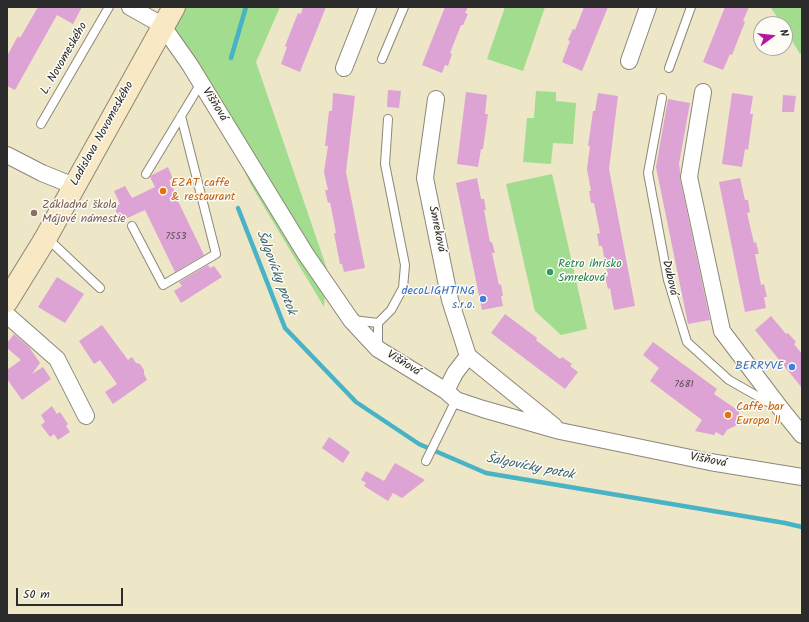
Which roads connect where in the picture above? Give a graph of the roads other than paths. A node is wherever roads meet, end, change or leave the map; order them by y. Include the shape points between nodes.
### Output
1 (109, 7) edge
2 (130, 7) edge
3 (174, 7) edge
4 (368, 7) edge
5 (404, 7) edge
6 (648, 7) edge
7 (692, 7) edge
8 (162, 25) junction
9 (382, 59) dead end
10 (630, 61) dead end
11 (344, 68) dead end
12 (669, 68) dead end
13 (201, 83) junction
14 (703, 92) dead end
15 (662, 98) dead end
16 (436, 99) dead end
17 (181, 116) junction
18 (388, 119) dead end
19 (41, 124) dead end
20 (7, 155) edge
21 (146, 174) dead end
22 (74, 186) junction
23 (132, 226) dead end
24 (46, 237) junction
25 (100, 288) dead end
26 (7, 301) edge
27 (7, 315) edge
28 (351, 320) junction
29 (378, 323) junction
30 (378, 349) junction
31 (468, 356) junction
32 (451, 395) junction
33 (781, 409) junction
34 (86, 416) dead end
35 (560, 431) junction
36 (802, 434) edge
37 (426, 461) dead end
38 (802, 477) edge

1 - 19 lane, L. Novomeského
2 - 8 street
3 - 8 street, Ladislava Novomeského
4 - 11 street
5 - 9 lane
6 - 10 street
7 - 12 lane
8 - 13 street, Višňová
8 - 22 street, Ladislava Novomeského
13 - 17 lane
13 - 28 street, Višňová via 305,253
14 - 33 street, Dubová via 689,177 722,331
15 - 33 lane, Dubová via 648,173 668,280 687,342 729,380
16 - 31 street, Smreková via 425,178 450,300
17 - 21 lane
17 - 23 lane via 216,254 163,285
18 - 29 lane via 385,164 405,265 403,288 391,310
20 - 22 street
22 - 24 street, Ladislava Novomeského
24 - 25 lane
24 - 26 street, Ladislava Novomeského
27 - 34 street via 56,359
28 - 29 lane
28 - 30 street, Višňová
29 - 30 lane
30 - 32 street, Višňová
31 - 32 street via 456,373
31 - 35 street
32 - 35 street, Višňová via 483,409
32 - 37 lane
33 - 36 street, Dubová
35 - 38 street, Višňová via 710,462

